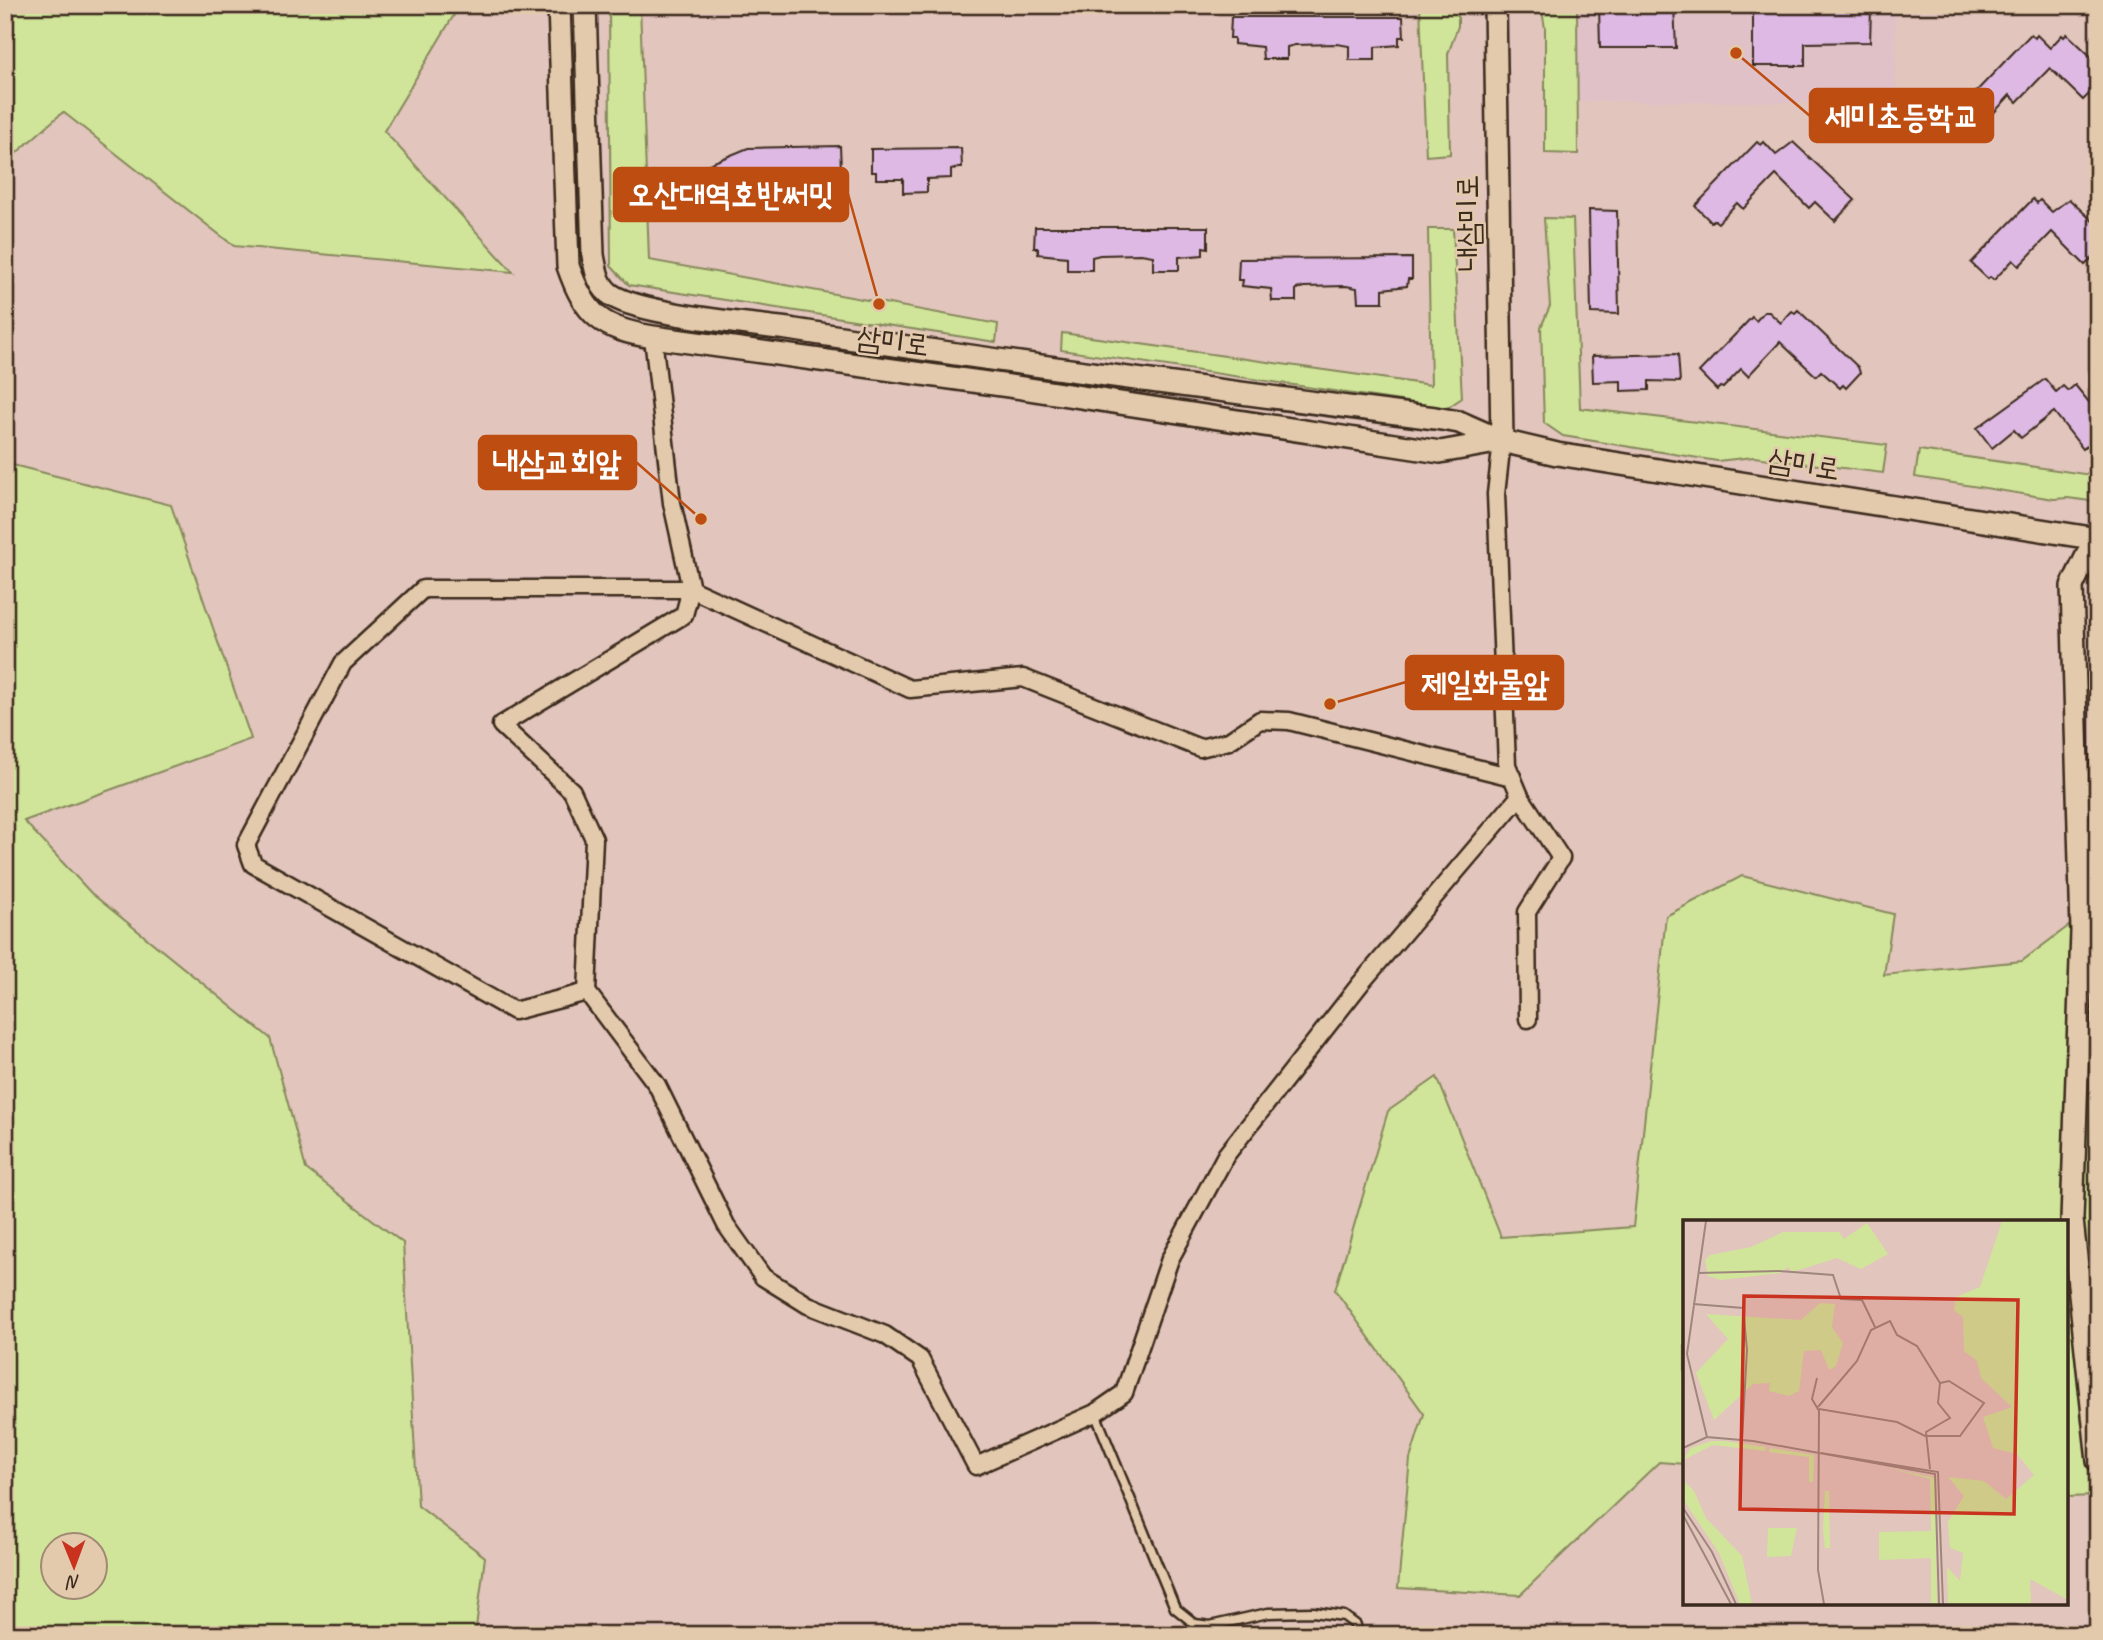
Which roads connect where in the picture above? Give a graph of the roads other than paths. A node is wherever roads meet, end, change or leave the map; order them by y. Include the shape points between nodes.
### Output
1 (559, 5) edge
2 (585, 5) edge
3 (1495, 5) edge
4 (653, 337) junction
5 (1502, 440) junction
6 (2096, 539) edge
7 (691, 589) junction
8 (1512, 777) junction
9 (1520, 796) junction
10 (587, 992) junction
11 (1528, 1019) dead end
12 (1095, 1413) junction
13 (2098, 1461) edge
14 (1355, 1635) edge

1 - 4 street, 삼미로 via 568,266 590,314 611,327
2 - 5 street, 삼미로 via 593,255 598,281 612,296 668,311 831,336 1460,422
3 - 5 street, 내삼미로
4 - 5 street, 삼미로 via 1440,452
4 - 7 street via 672,503
5 - 6 street, 삼미로 via 1570,456
5 - 8 street via 1496,494 1507,765
6 - 13 street via 2073,586 2082,931 2072,1220
7 - 8 street via 910,689 1023,678 1200,748 1229,741 1260,720 1289,721
7 - 10 street via 684,615 501,725 572,791 594,839
7 - 10 street via 423,589 343,663 246,845 253,864 514,1011
8 - 9 street
9 - 11 street via 1561,858 1527,912
9 - 12 street via 1361,984 1226,1155 1170,1259 1124,1393
10 - 12 street via 657,1085 726,1225 763,1277 807,1305 886,1335 920,1359 976,1466
12 - 14 lane via 1175,1608 1195,1624 1210,1626 1268,1613 1344,1616 1356,1625

